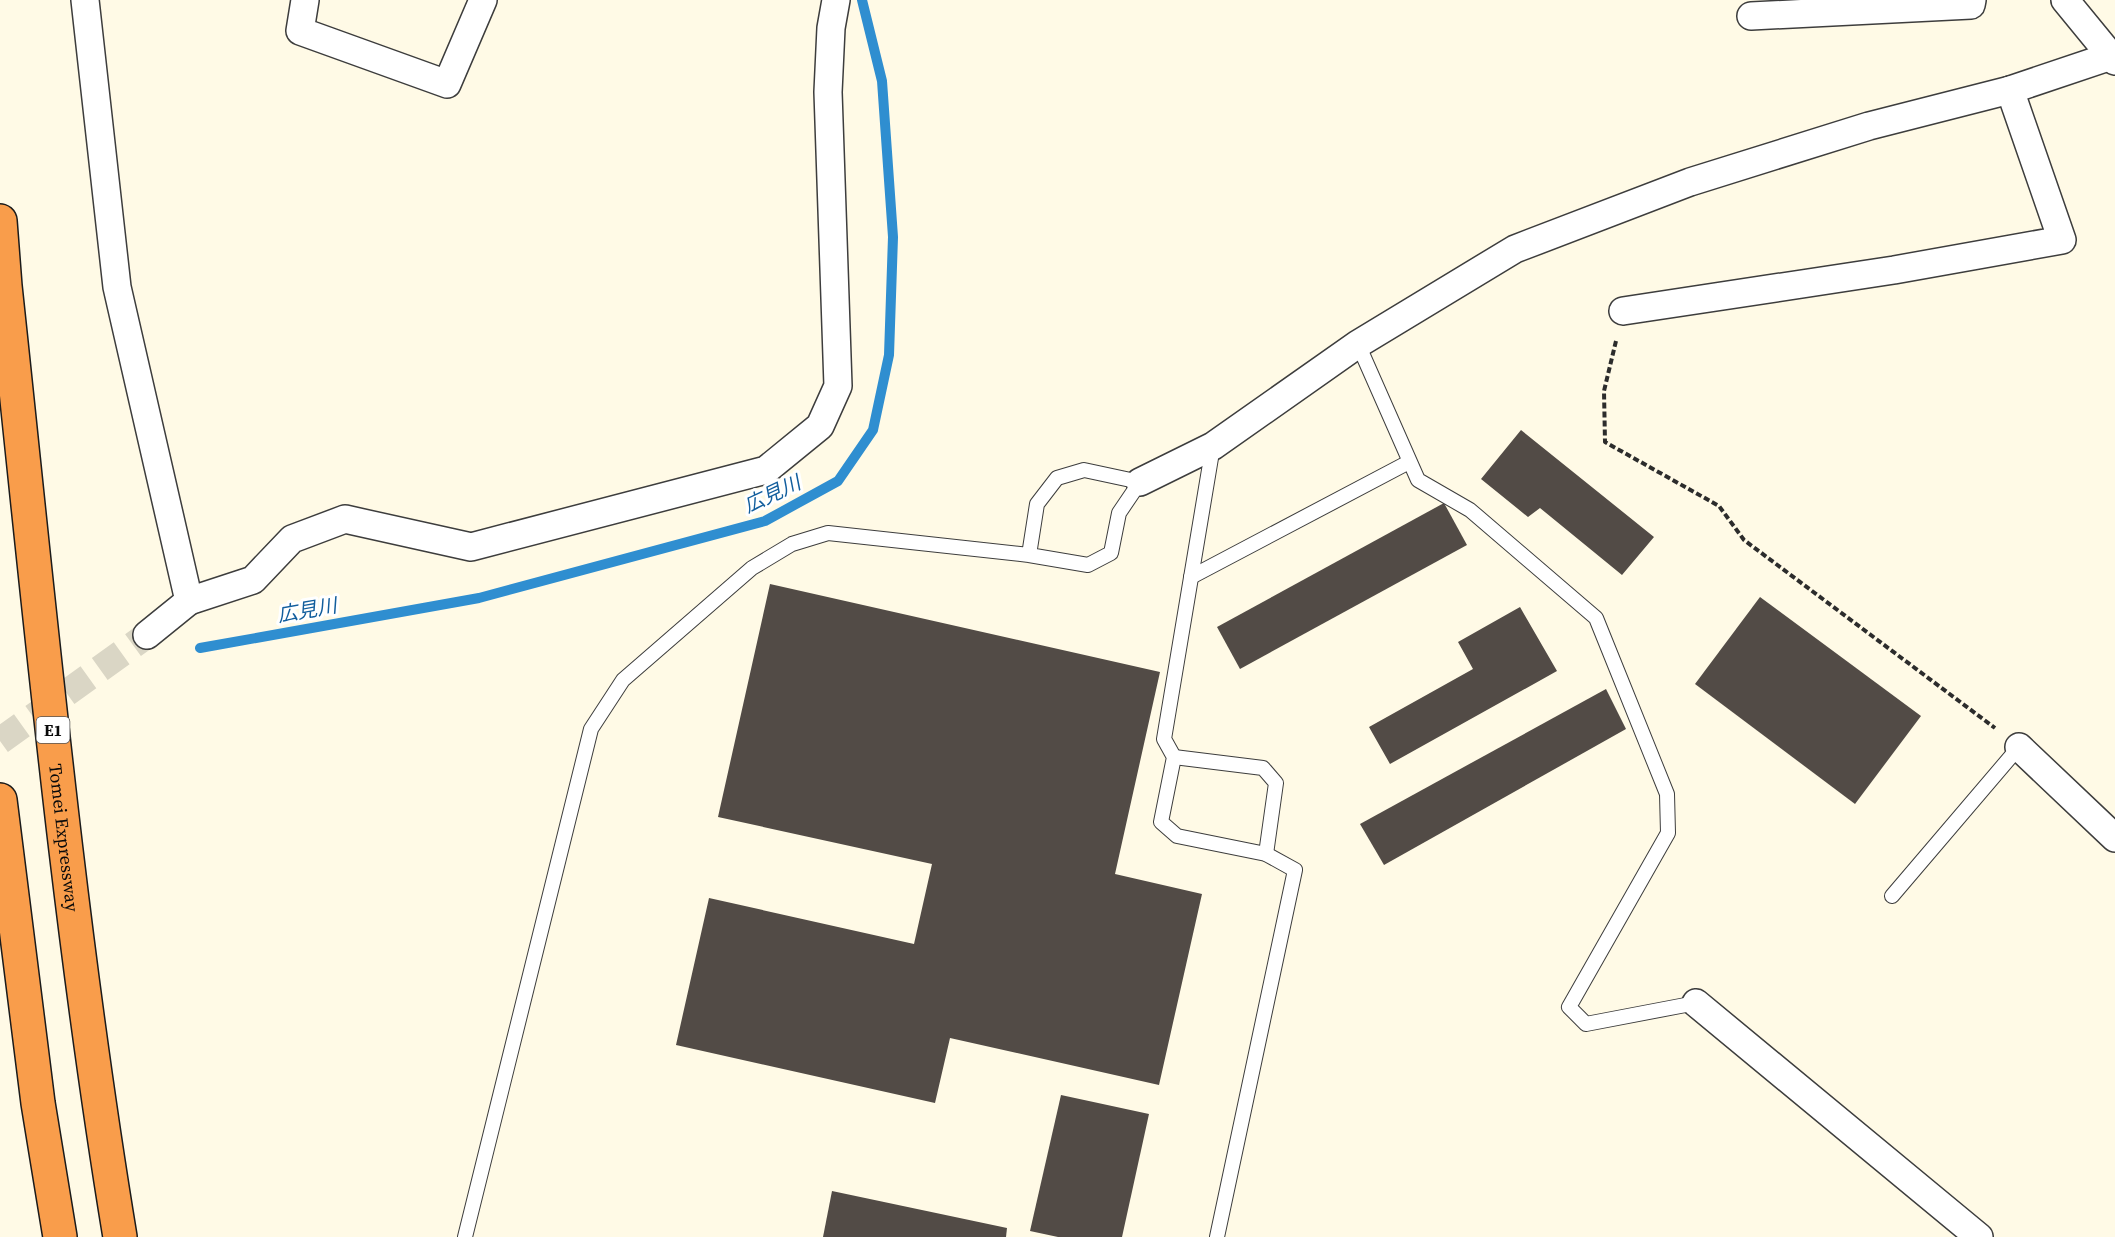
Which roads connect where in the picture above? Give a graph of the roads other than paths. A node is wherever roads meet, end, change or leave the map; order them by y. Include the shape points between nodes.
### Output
1 (85, 0) edge
2 (305, 0) edge
3 (483, 0) edge
4 (836, 0) edge
5 (1972, 0) edge
6 (2065, 0) edge
7 (1751, 16) dead end
8 (2113, 59) edge
9 (2010, 90) junction
10 (0, 220) edge
11 (1623, 311) road end
12 (1358, 344) junction
13 (1213, 446) junction
14 (1409, 462) junction
15 (1140, 482) junction
16 (1029, 555) junction
17 (1191, 577) junction
18 (189, 601) junction
19 (147, 635) tunnel mouth
20 (2019, 747) joint
21 (1174, 757) junction
22 (0, 800) edge
23 (2115, 838) edge
24 (1266, 854) junction
25 (1892, 896) dead end
26 (1696, 1003) joint
27 (60, 1237) edge
28 (120, 1237) edge
29 (465, 1237) edge
30 (1217, 1237) edge
31 (1979, 1237) edge

1 - 18 street via 117,287
2 - 3 street via 300,31 447,84
4 - 18 street via 828,92 838,386 820,426 766,470 471,547 345,519 292,539 253,579
5 - 7 street via 1971,5
6 - 8 street
8 - 9 street
9 - 11 street via 2061,240
9 - 12 street via 1869,126 1690,182 1515,249
10 - 28 highway, Tomei Expressway / E1 via 62,809 97,1097
12 - 13 street
12 - 14 lane
13 - 15 street
13 - 17 lane
14 - 17 lane
14 - 26 lane via 1418,480 1470,510 1596,618 1667,794 1668,833 1569,1006 1586,1024
15 - 16 lane via 1119,513 1111,553 1088,565
15 - 16 lane via 1084,470 1057,478 1037,504
16 - 29 lane via 828,533 792,544 752,567 623,680 591,729
17 - 21 lane via 1164,739
18 - 19 street
20 - 23 street
20 - 25 lane
21 - 24 lane via 1161,822 1177,836
21 - 24 lane via 1263,768 1276,783
22 - 27 highway via 38,1103
24 - 30 lane via 1295,870
26 - 31 street

